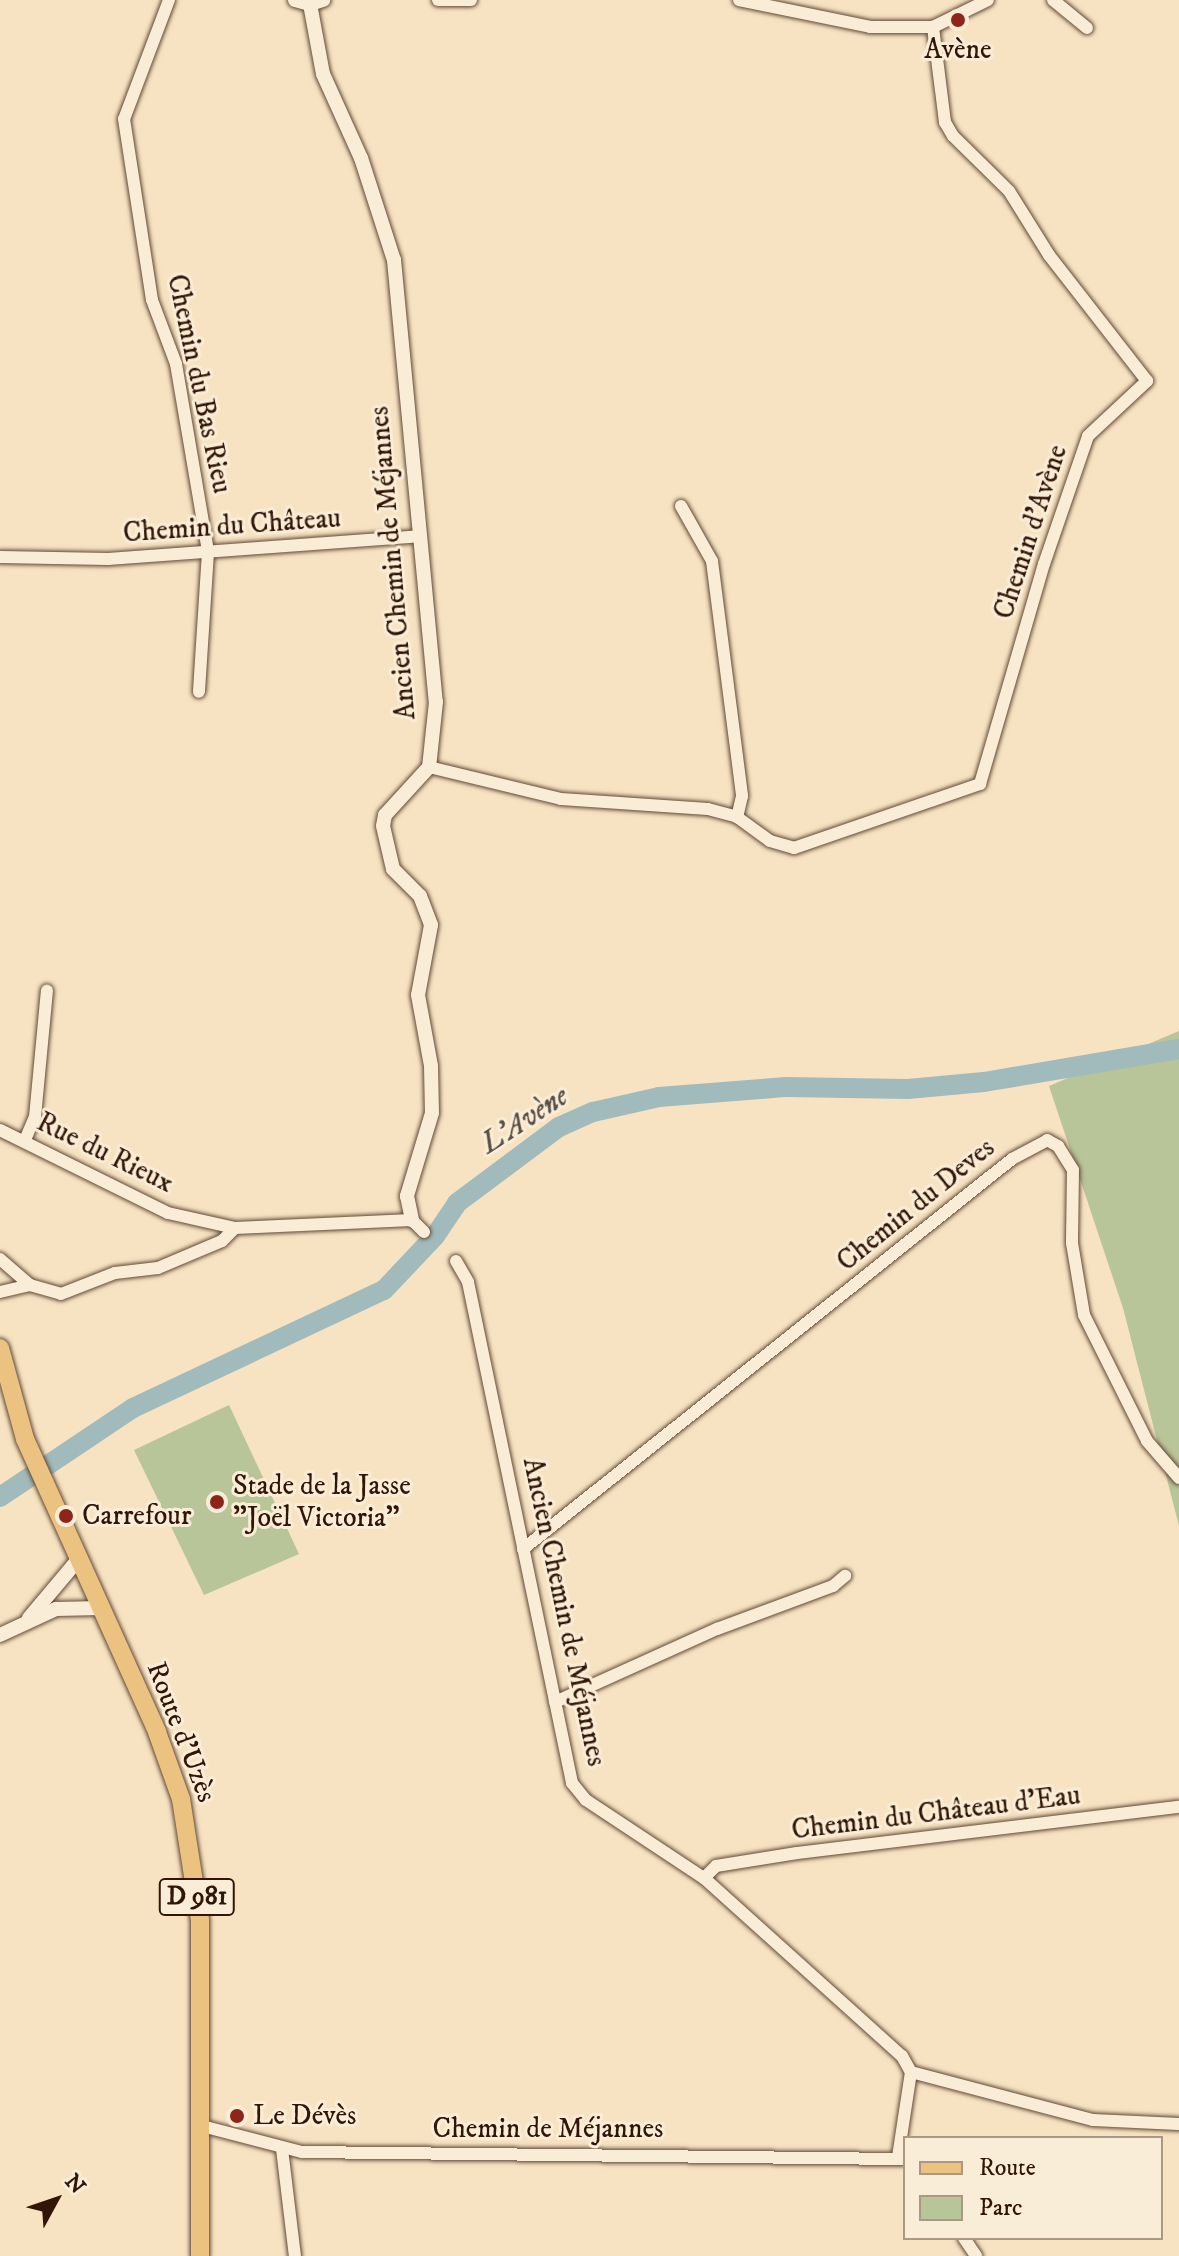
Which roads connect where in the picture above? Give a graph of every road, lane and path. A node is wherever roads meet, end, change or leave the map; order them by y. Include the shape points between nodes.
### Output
1 (169, 0) edge
2 (295, 0) edge
3 (438, 0) edge
4 (471, 0) edge
5 (739, 0) edge
6 (988, 0) edge
7 (1053, 0) edge
8 (316, 2) edge
9 (933, 27) junction
10 (1087, 28) dead end
11 (681, 506) dead end
12 (419, 536) junction
13 (208, 552) junction
14 (0, 557) edge
15 (199, 692) dead end
16 (429, 767) junction
17 (737, 817) junction
18 (47, 991) dead end
19 (0, 1130) edge
20 (25, 1140) junction
21 (412, 1220) junction
22 (235, 1228) junction
23 (424, 1232) dead end
24 (0, 1259) edge
25 (456, 1261) dead end
26 (30, 1285) junction
27 (0, 1292) edge
28 (0, 1348) edge
29 (1179, 1478) edge
30 (523, 1549) junction
31 (77, 1561) junction
32 (845, 1576) dead end
33 (101, 1608) junction
34 (29, 1618) junction
35 (0, 1635) edge
36 (555, 1702) junction
37 (1179, 1807) edge
38 (704, 1878) junction
39 (911, 2072) junction
40 (1179, 2124) edge
41 (202, 2126) junction
42 (904, 2136) edge
43 (282, 2149) junction
44 (901, 2158) edge
45 (200, 2256) edge
46 (295, 2256) edge

1 - 13 street, Chemin du Bas Rieu via 124,119 152,300 179,379
2 - 8 street
3 - 4 street
5 - 9 street via 870,27
6 - 9 street
7 - 10 street
8 - 12 street, Ancien Chemin de Méjannes via 323,74 361,158 394,260
9 - 17 street, Chemin d'Avène via 945,122 953,136 1009,191 1049,255 1147,381 1088,436 1044,564 980,784 794,848 770,841
11 - 17 street via 712,561 740,781
12 - 13 street, Chemin du Château
12 - 16 street, Ancien Chemin de Méjannes via 436,702
13 - 14 street, Chemin du Château via 108,559
13 - 15 street, Chemin du Bas Rieu
16 - 17 street, Chemin d'Avène via 561,799 708,809
16 - 21 street via 385,815 383,826 393,869 420,896 431,925 418,995 431,1066 432,1113 407,1196
18 - 20 street via 35,1117
19 - 20 street, Rue du Rieux
20 - 22 street, Rue du Rieux via 168,1213
21 - 22 street, Rue du Rieux
21 - 23 street
22 - 26 street via 222,1241 158,1268 115,1273 61,1294
24 - 26 street
25 - 30 street, Ancien Chemin de Méjannes via 468,1282
26 - 27 street
28 - 31 main road, Route d'Uzès / D 981 via 25,1439
29 - 30 street, Chemin du Deves via 1147,1441 1084,1315 1072,1243 1073,1170 1063,1151 1047,1140 1012,1159
30 - 36 street, Ancien Chemin de Méjannes
31 - 33 main road, Route d'Uzès / D 981
31 - 34 street
32 - 36 street via 833,1586 717,1629
33 - 34 street via 56,1609
33 - 41 main road, Route d'Uzès / D 981 via 172,1772 193,1858 200,1920
34 - 35 street
36 - 38 street, Ancien Chemin de Méjannes via 578,1793
37 - 38 street, Chemin du Château d'Eau via 770,1857 716,1866
38 - 39 street, Ancien Chemin de Méjannes via 902,2056
39 - 40 street via 1093,2120
39 - 42 street
41 - 43 street, Chemin de Méjannes
41 - 45 main road, Route d'Uzès / D 981
43 - 44 street, Chemin de Méjannes
43 - 46 street

